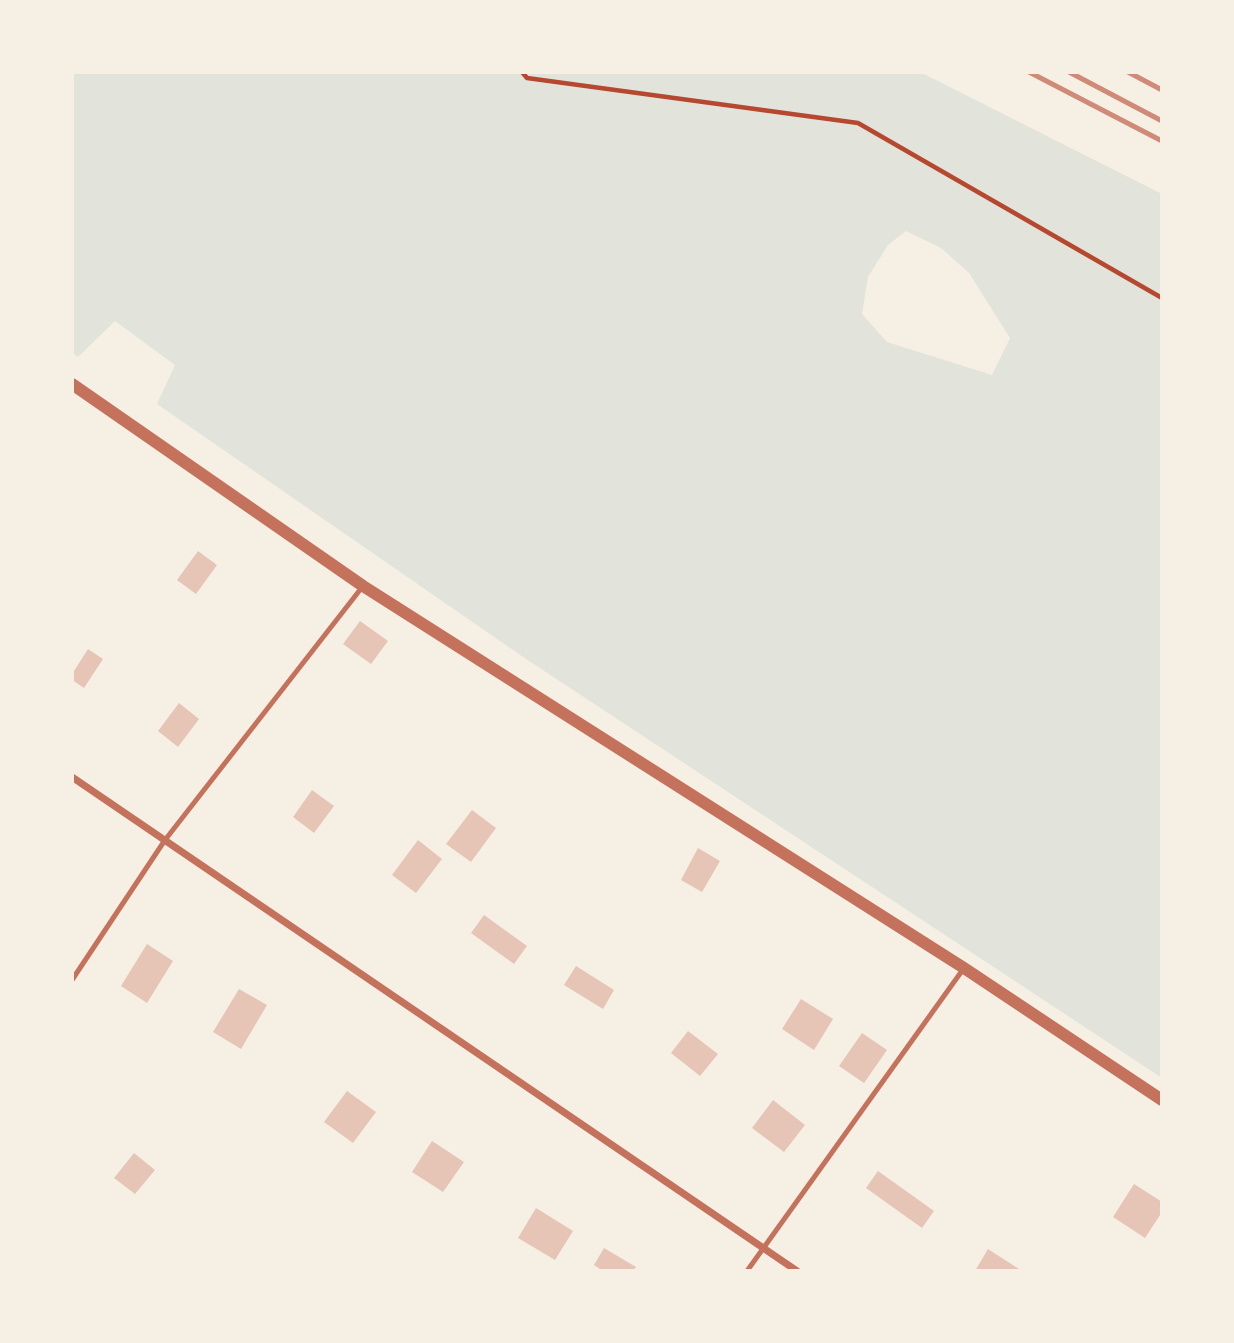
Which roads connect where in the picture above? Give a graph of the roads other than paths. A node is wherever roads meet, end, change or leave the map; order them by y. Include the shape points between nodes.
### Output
1 (72, 384) edge
2 (363, 586) junction
3 (72, 777) edge
4 (166, 839) junction
5 (964, 968) junction
6 (72, 980) edge
7 (1162, 1100) edge
8 (764, 1246) junction
9 (747, 1271) edge
10 (797, 1271) edge

1 - 2 street
2 - 4 lane
2 - 5 street
3 - 4 street
4 - 6 lane
4 - 8 street
5 - 7 street
5 - 8 lane
8 - 9 lane
8 - 10 street

